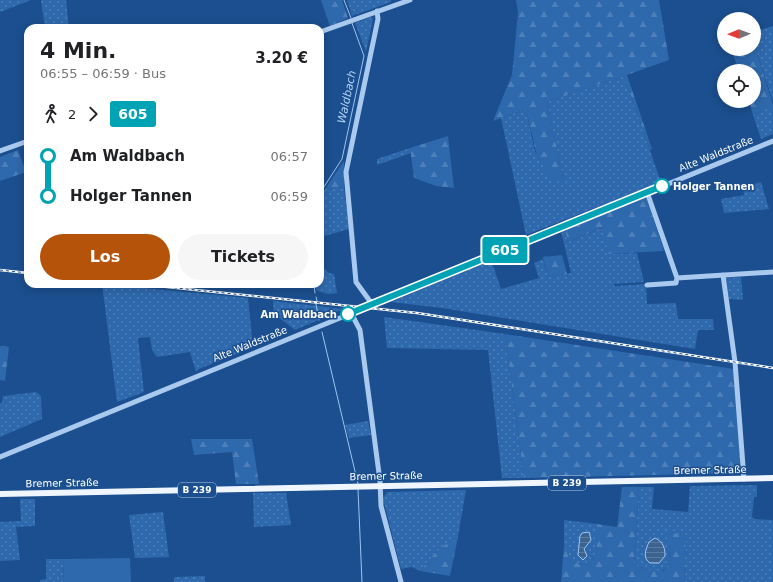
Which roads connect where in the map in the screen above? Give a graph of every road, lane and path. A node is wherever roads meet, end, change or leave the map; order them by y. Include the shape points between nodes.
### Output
1 (410, 0) edge
2 (377, 11) junction
3 (324, 31) edge
4 (773, 141) edge
5 (24, 142) edge
6 (0, 151) edge
7 (647, 192) junction
8 (773, 272) edge
9 (723, 275) junction
10 (677, 278) junction
11 (647, 285) dead end
12 (372, 304) junction
13 (351, 313) junction
14 (0, 457) edge
15 (773, 478) edge
16 (744, 479) junction
17 (380, 486) junction
18 (0, 494) edge
19 (401, 582) edge

1 - 2 street
2 - 3 street
2 - 12 street via 378,19 346,172 356,282
4 - 7 street, Alte Waldstraße
5 - 6 street
7 - 10 street
7 - 12 street, Alte Waldstraße
8 - 9 street
9 - 10 street
9 - 16 street via 735,362
10 - 11 street via 676,283
12 - 13 street, Alte Waldstraße
13 - 14 street, Alte Waldstraße
13 - 17 street via 360,330
15 - 16 main road, Bremer Straße / B 239
16 - 17 main road, Bremer Straße / B 239
17 - 18 main road, Bremer Straße / B 239
17 - 19 street via 381,506

